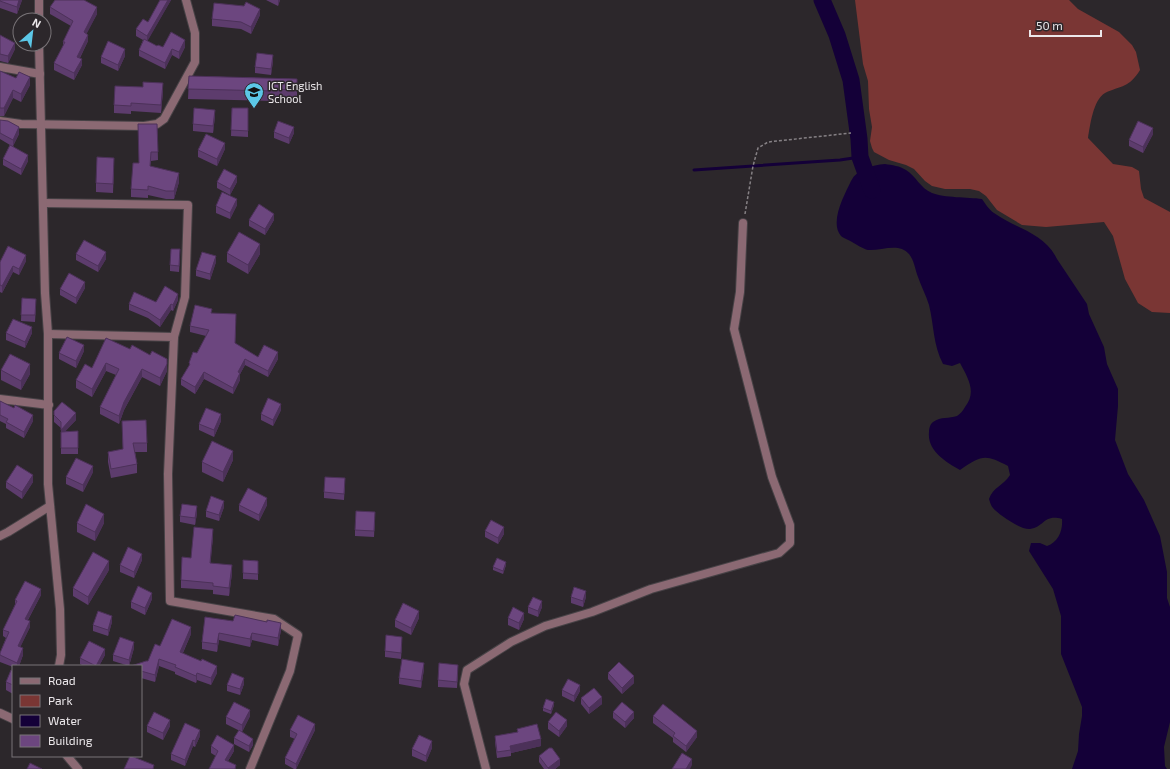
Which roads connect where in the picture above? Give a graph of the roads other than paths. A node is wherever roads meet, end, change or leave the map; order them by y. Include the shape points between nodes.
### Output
1 (39, 0) edge
2 (186, 0) edge
3 (39, 12) edge
4 (39, 52) edge
5 (0, 68) edge
6 (40, 74) junction
7 (0, 120) edge
8 (41, 124) junction
9 (43, 203) junction
10 (743, 222) road end
11 (48, 334) junction
12 (174, 337) junction
13 (0, 398) edge
14 (49, 405) junction
15 (50, 506) junction
16 (0, 536) edge
17 (59, 665) edge
18 (0, 713) edge
19 (12, 719) edge
20 (68, 757) edge
21 (78, 769) edge
22 (250, 769) edge
23 (486, 769) edge

1 - 3 street
2 - 8 street via 195,33 195,62 164,119 158,124 144,126
4 - 6 street
5 - 6 street
6 - 8 street
7 - 8 street
8 - 9 street
9 - 11 street
9 - 12 street via 188,205 185,297
10 - 23 street via 740,292 734,330 772,477 790,525 790,543 779,553 651,588 592,612 545,626 511,642 467,670 464,684
11 - 12 street
11 - 14 street
12 - 22 street via 168,474 170,601 274,619 298,635 290,671
13 - 14 street
14 - 15 street
15 - 16 street
15 - 17 street via 60,609
18 - 19 street
20 - 21 street

